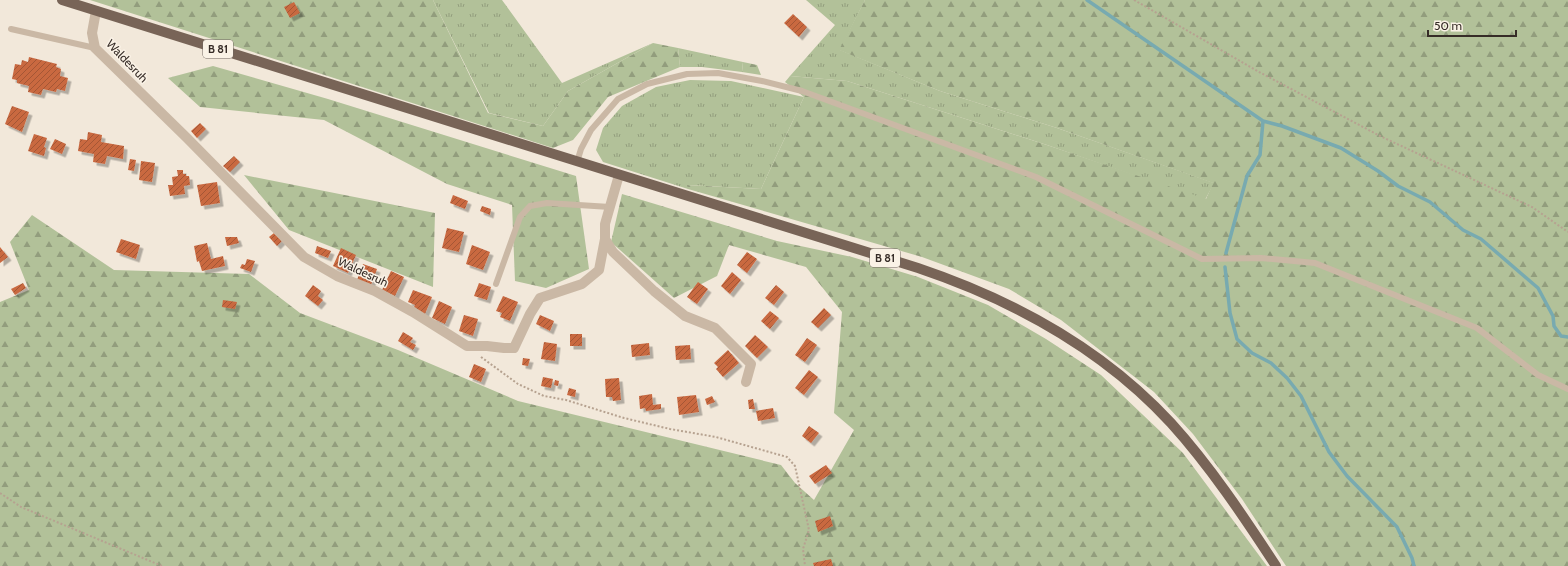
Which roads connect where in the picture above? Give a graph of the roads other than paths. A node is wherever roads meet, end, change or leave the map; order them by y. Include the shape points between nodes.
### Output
1 (62, 0) edge
2 (96, 11) junction
3 (11, 29) dead end
4 (95, 48) junction
5 (577, 162) junction
6 (619, 175) junction
7 (610, 207) junction
8 (605, 239) junction
9 (496, 284) dead end
10 (746, 382) dead end
11 (1568, 388) edge
12 (1276, 566) edge

1 - 2 main road, B 81
2 - 4 street, Waldesruh via 92,33
2 - 5 main road, B 81
3 - 4 lane
4 - 8 street, Waldesruh via 188,138 304,257 337,276 413,312 467,346 514,348 540,298 582,284 599,270
5 - 6 main road, B 81
5 - 11 lane via 592,130 618,99 647,84 687,74 718,73 762,81 802,91 1036,177 1202,259 1261,258 1315,263 1477,328 1538,375
6 - 7 street
6 - 12 main road, B 81 via 940,275 1003,301 1044,323 1082,347 1130,383 1171,423 1213,475
7 - 8 street via 605,224
7 - 9 lane via 547,203 530,206 520,217
8 - 10 street via 613,252 684,316 715,328 751,364

